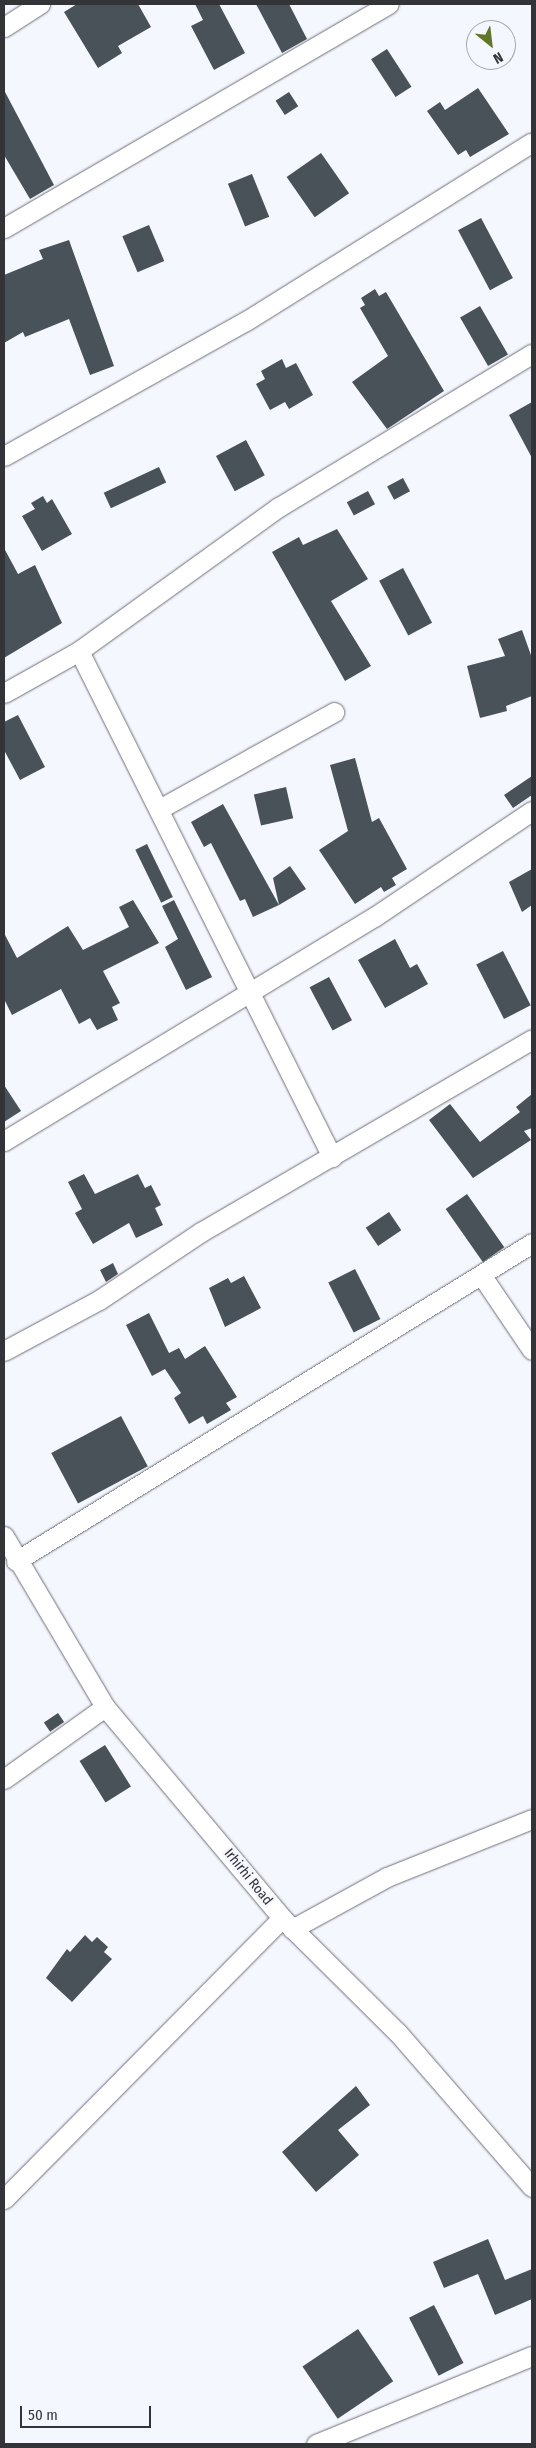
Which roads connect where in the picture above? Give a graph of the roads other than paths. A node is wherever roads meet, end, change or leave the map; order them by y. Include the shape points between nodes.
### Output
1 (40, 4) edge
2 (389, 4) edge
3 (4, 28) edge
4 (532, 142) edge
5 (4, 228) edge
6 (532, 354) edge
7 (4, 456) edge
8 (80, 651) junction
9 (4, 693) edge
10 (334, 712) dead end
11 (161, 808) junction
12 (532, 811) edge
13 (252, 990) junction
14 (532, 1039) edge
15 (4, 1141) edge
16 (332, 1157) junction
17 (532, 1244) edge
18 (482, 1276) junction
19 (532, 1350) edge
20 (4, 1351) edge
21 (4, 1536) edge
22 (16, 1561) junction
23 (106, 1707) junction
24 (4, 1779) edge
25 (532, 1820) edge
26 (287, 1924) junction
27 (532, 2187) edge
28 (4, 2199) edge
29 (532, 2356) edge
30 (316, 2444) edge

1 - 3 street
2 - 5 street
4 - 7 street via 246,321
6 - 8 street via 279,506
8 - 9 street
8 - 11 street
10 - 11 street
11 - 13 street
12 - 13 street via 374,917
13 - 15 street
13 - 16 street
14 - 16 street
16 - 20 street via 201,1232 99,1300
17 - 18 street
18 - 19 street
18 - 22 street
21 - 22 street, Irhirhi Road
22 - 23 street, Irhirhi Road
23 - 24 street
23 - 26 street, Irhirhi Road
25 - 26 street via 387,1877
26 - 27 street, Irhirhi Road via 398,2033
26 - 28 street
29 - 30 street

